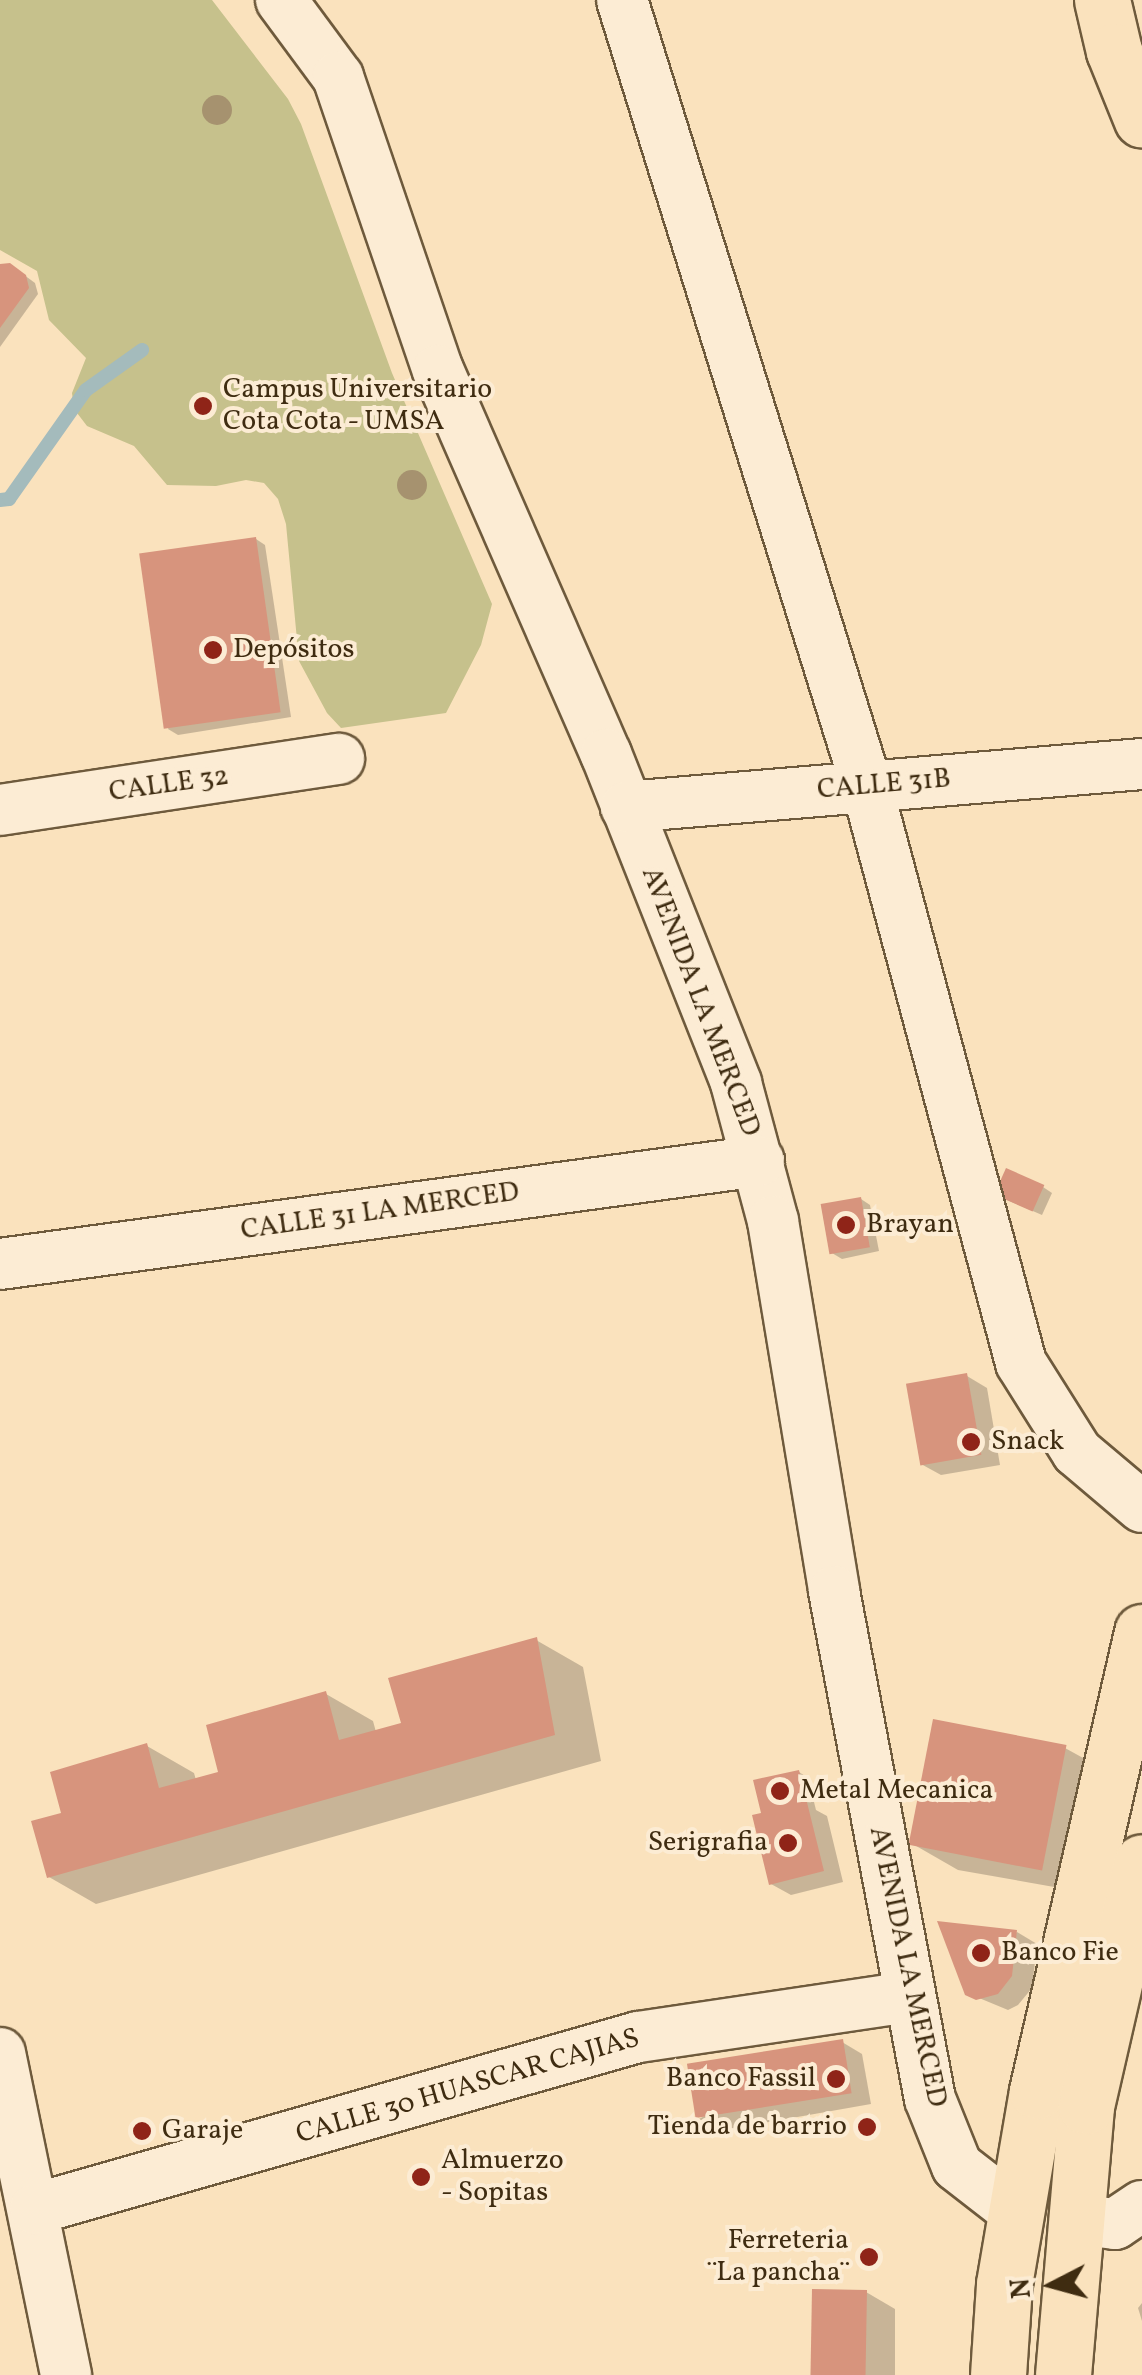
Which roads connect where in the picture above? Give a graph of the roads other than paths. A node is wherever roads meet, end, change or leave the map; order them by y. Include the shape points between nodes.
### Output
1 (280, 0) edge
2 (622, 0) edge
3 (1102, 0) edge
4 (1142, 120) edge
5 (338, 760) dead end
6 (1142, 764) edge
7 (866, 787) junction
8 (626, 807) junction
9 (0, 810) edge
10 (760, 1161) junction
11 (0, 1264) edge
12 (1142, 1507) edge
13 (1142, 1632) edge
14 (1142, 1862) edge
15 (909, 1997) junction
16 (0, 2053) edge
17 (1142, 2206) edge
18 (35, 2208) junction
19 (1016, 2212) junction
20 (1075, 2219) junction
21 (66, 2375) edge
22 (998, 2375) edge
23 (1063, 2375) edge

1 - 8 street, AVENIDA LA MERCED via 338,77 438,370
2 - 7 street
3 - 4 main road
5 - 9 street, CALLE 32
6 - 7 street, CALLE 31B
7 - 8 street, CALLE 31B
7 - 12 street via 1021,1362 1078,1452
8 - 10 street, AVENIDA LA MERCED via 736,1083
10 - 11 street, CALLE 31 LA MERCED
10 - 15 street, AVENIDA LA MERCED
13 - 19 main road via 1036,2092
14 - 20 main road via 1086,2106
15 - 18 street, CALLE 30 HUASCAR CAJIAS via 638,2037
15 - 19 street, AVENIDA LA MERCED via 930,2099 957,2166
16 - 18 street
17 - 20 street via 1115,2224
18 - 21 street
19 - 20 main road
19 - 22 main road
20 - 23 main road

